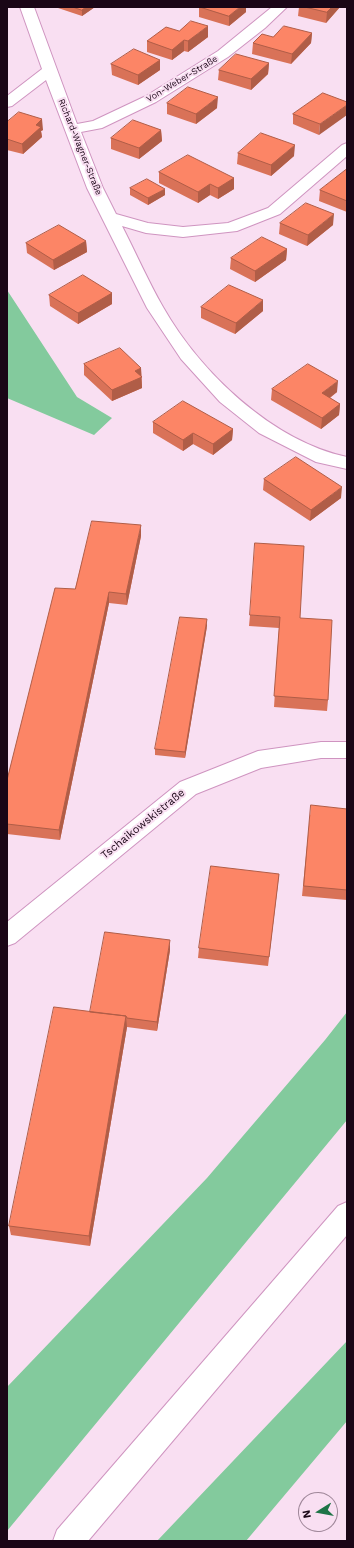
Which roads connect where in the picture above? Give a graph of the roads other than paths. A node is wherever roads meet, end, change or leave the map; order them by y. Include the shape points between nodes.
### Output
1 (27, 7) edge
2 (280, 7) edge
3 (49, 70) junction
4 (7, 103) edge
5 (72, 129) junction
6 (347, 148) edge
7 (110, 217) junction
8 (347, 463) edge
9 (347, 750) edge
10 (7, 936) edge
11 (347, 1215) edge
12 (68, 1541) edge

1 - 3 street, Richard-Wagner-Straße
2 - 5 street, Von-Weber-Straße via 223,54 151,99 97,125
3 - 4 street
3 - 5 street, Richard-Wagner-Straße
5 - 7 street, Richard-Wagner-Straße via 95,188
6 - 7 street via 274,211 231,228 183,232 146,228
7 - 8 street, Richard-Wagner-Straße via 155,308 187,354 226,398 265,429 323,458
9 - 10 street, Tschaikowskistraße via 321,750 258,760 188,788
11 - 12 street

